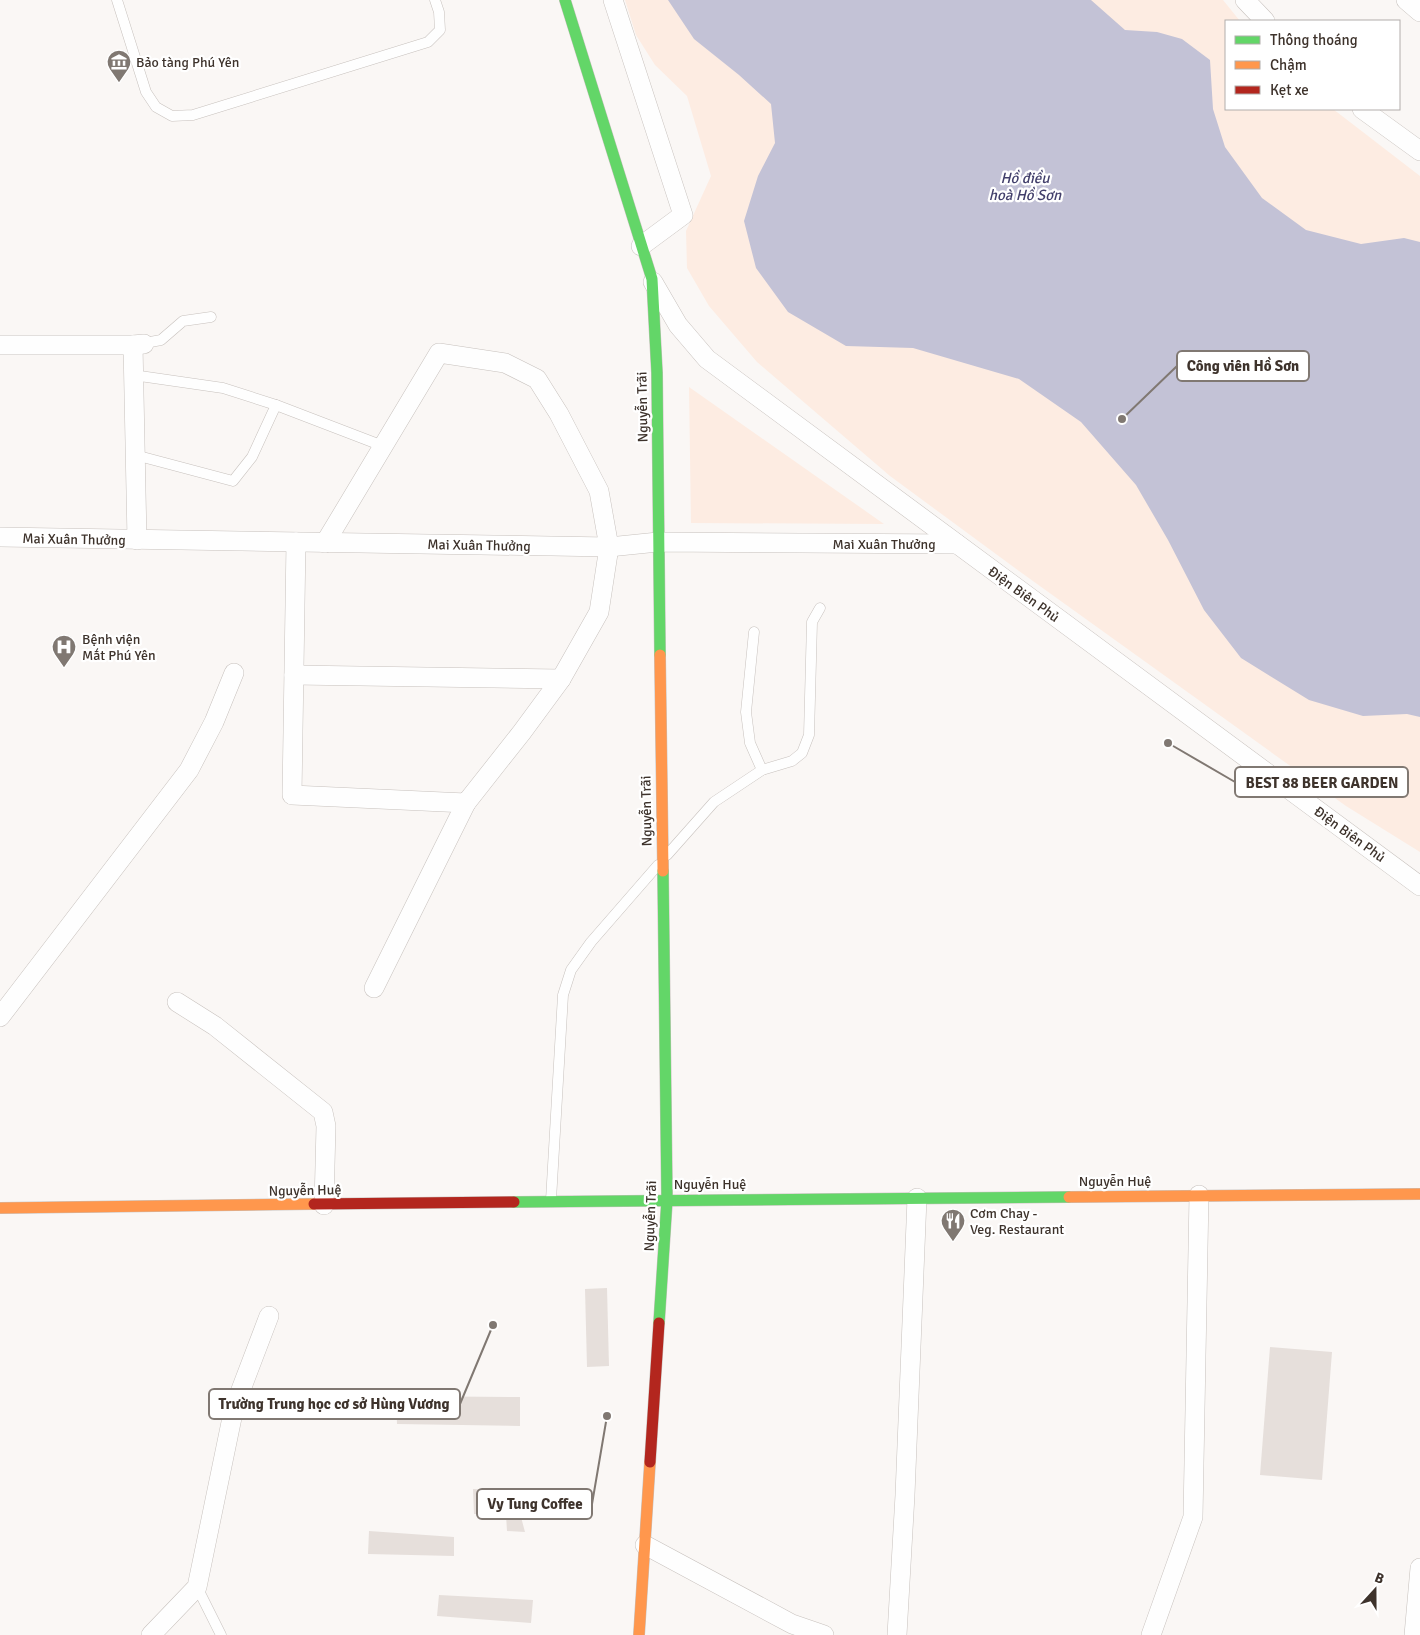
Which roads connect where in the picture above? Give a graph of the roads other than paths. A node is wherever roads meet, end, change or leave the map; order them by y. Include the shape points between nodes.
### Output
1 (117, 0) edge
2 (435, 0) edge
3 (565, 0) edge
4 (613, 0) edge
5 (1245, 0) edge
6 (1406, 0) edge
7 (1420, 12) edge
8 (1264, 20) edge
9 (1363, 110) edge
10 (1420, 151) edge
11 (641, 246) junction
12 (652, 279) junction
13 (211, 317) dead end
14 (139, 344) junction
15 (0, 345) edge
16 (133, 375) junction
17 (276, 405) junction
18 (383, 446) junction
19 (135, 455) junction
20 (0, 537) edge
21 (137, 540) junction
22 (296, 542) junction
23 (658, 542) junction
24 (325, 543) junction
25 (957, 544) junction
26 (609, 547) junction
27 (820, 608) dead end
28 (754, 632) dead end
29 (234, 673) dead end
30 (294, 675) junction
31 (561, 679) junction
32 (762, 770) junction
33 (466, 803) junction
34 (662, 861) junction
35 (1420, 886) edge
36 (374, 988) dead end
37 (177, 1002) dead end
38 (0, 1017) edge
39 (1420, 1194) edge
40 (1199, 1195) junction
41 (918, 1198) junction
42 (667, 1200) junction
43 (550, 1201) junction
44 (324, 1205) junction
45 (0, 1208) edge
46 (269, 1316) dead end
47 (645, 1545) junction
48 (1420, 1568) edge
49 (197, 1587) junction
50 (151, 1635) edge
51 (222, 1635) edge
52 (639, 1635) edge
53 (824, 1635) edge
54 (897, 1635) edge
55 (1151, 1635) edge
56 (1414, 1635) edge

1 - 2 lane via 146,92 156,107 172,116 193,115 428,42 440,30
3 - 11 street, Nguyễn Trãi
4 - 11 street via 683,215
5 - 8 street
6 - 7 street
9 - 10 street
11 - 12 street, Nguyễn Trãi
12 - 23 street, Nguyễn Trãi via 657,373
12 - 25 street, Điện Biên Phủ via 678,325 708,360
13 - 14 lane via 183,321 161,340
14 - 15 street
14 - 16 street
16 - 17 lane via 223,388
16 - 19 street
17 - 18 lane
17 - 19 lane via 252,457 233,481
18 - 24 street
18 - 26 street via 439,353 505,363 537,380 559,414 598,492
19 - 21 street
20 - 21 street, Mai Xuân Thưởng
21 - 22 street, Mai Xuân Thưởng
22 - 24 street, Mai Xuân Thưởng
22 - 30 street
23 - 25 street, Mai Xuân Thưởng
23 - 26 street, Mai Xuân Thưởng
23 - 34 street, Nguyễn Trãi
24 - 26 street, Mai Xuân Thưởng
25 - 35 street, Điện Biên Phủ
26 - 31 street via 599,612
27 - 32 lane via 812,622 809,736 802,753 792,761
28 - 32 lane via 746,712 750,743
29 - 38 street via 189,770
30 - 31 street
30 - 33 street via 292,795
31 - 33 street
32 - 34 lane via 714,802
33 - 36 street
34 - 42 street, Nguyễn Trãi
34 - 43 lane via 591,942 571,970 562,995
37 - 44 street via 214,1026 323,1112 326,1126
39 - 40 street, Nguyễn Huệ
40 - 41 street, Nguyễn Huệ
40 - 55 street via 1193,1517
41 - 42 street, Nguyễn Huệ
41 - 54 street
42 - 43 street, Nguyễn Huệ
42 - 47 street, Nguyễn Trãi
43 - 44 street, Nguyễn Huệ
44 - 45 street, Nguyễn Huệ
46 - 49 street via 234,1408
47 - 52 street, Nguyễn Trãi
47 - 53 street via 792,1624
48 - 56 street
49 - 50 street
49 - 51 lane

